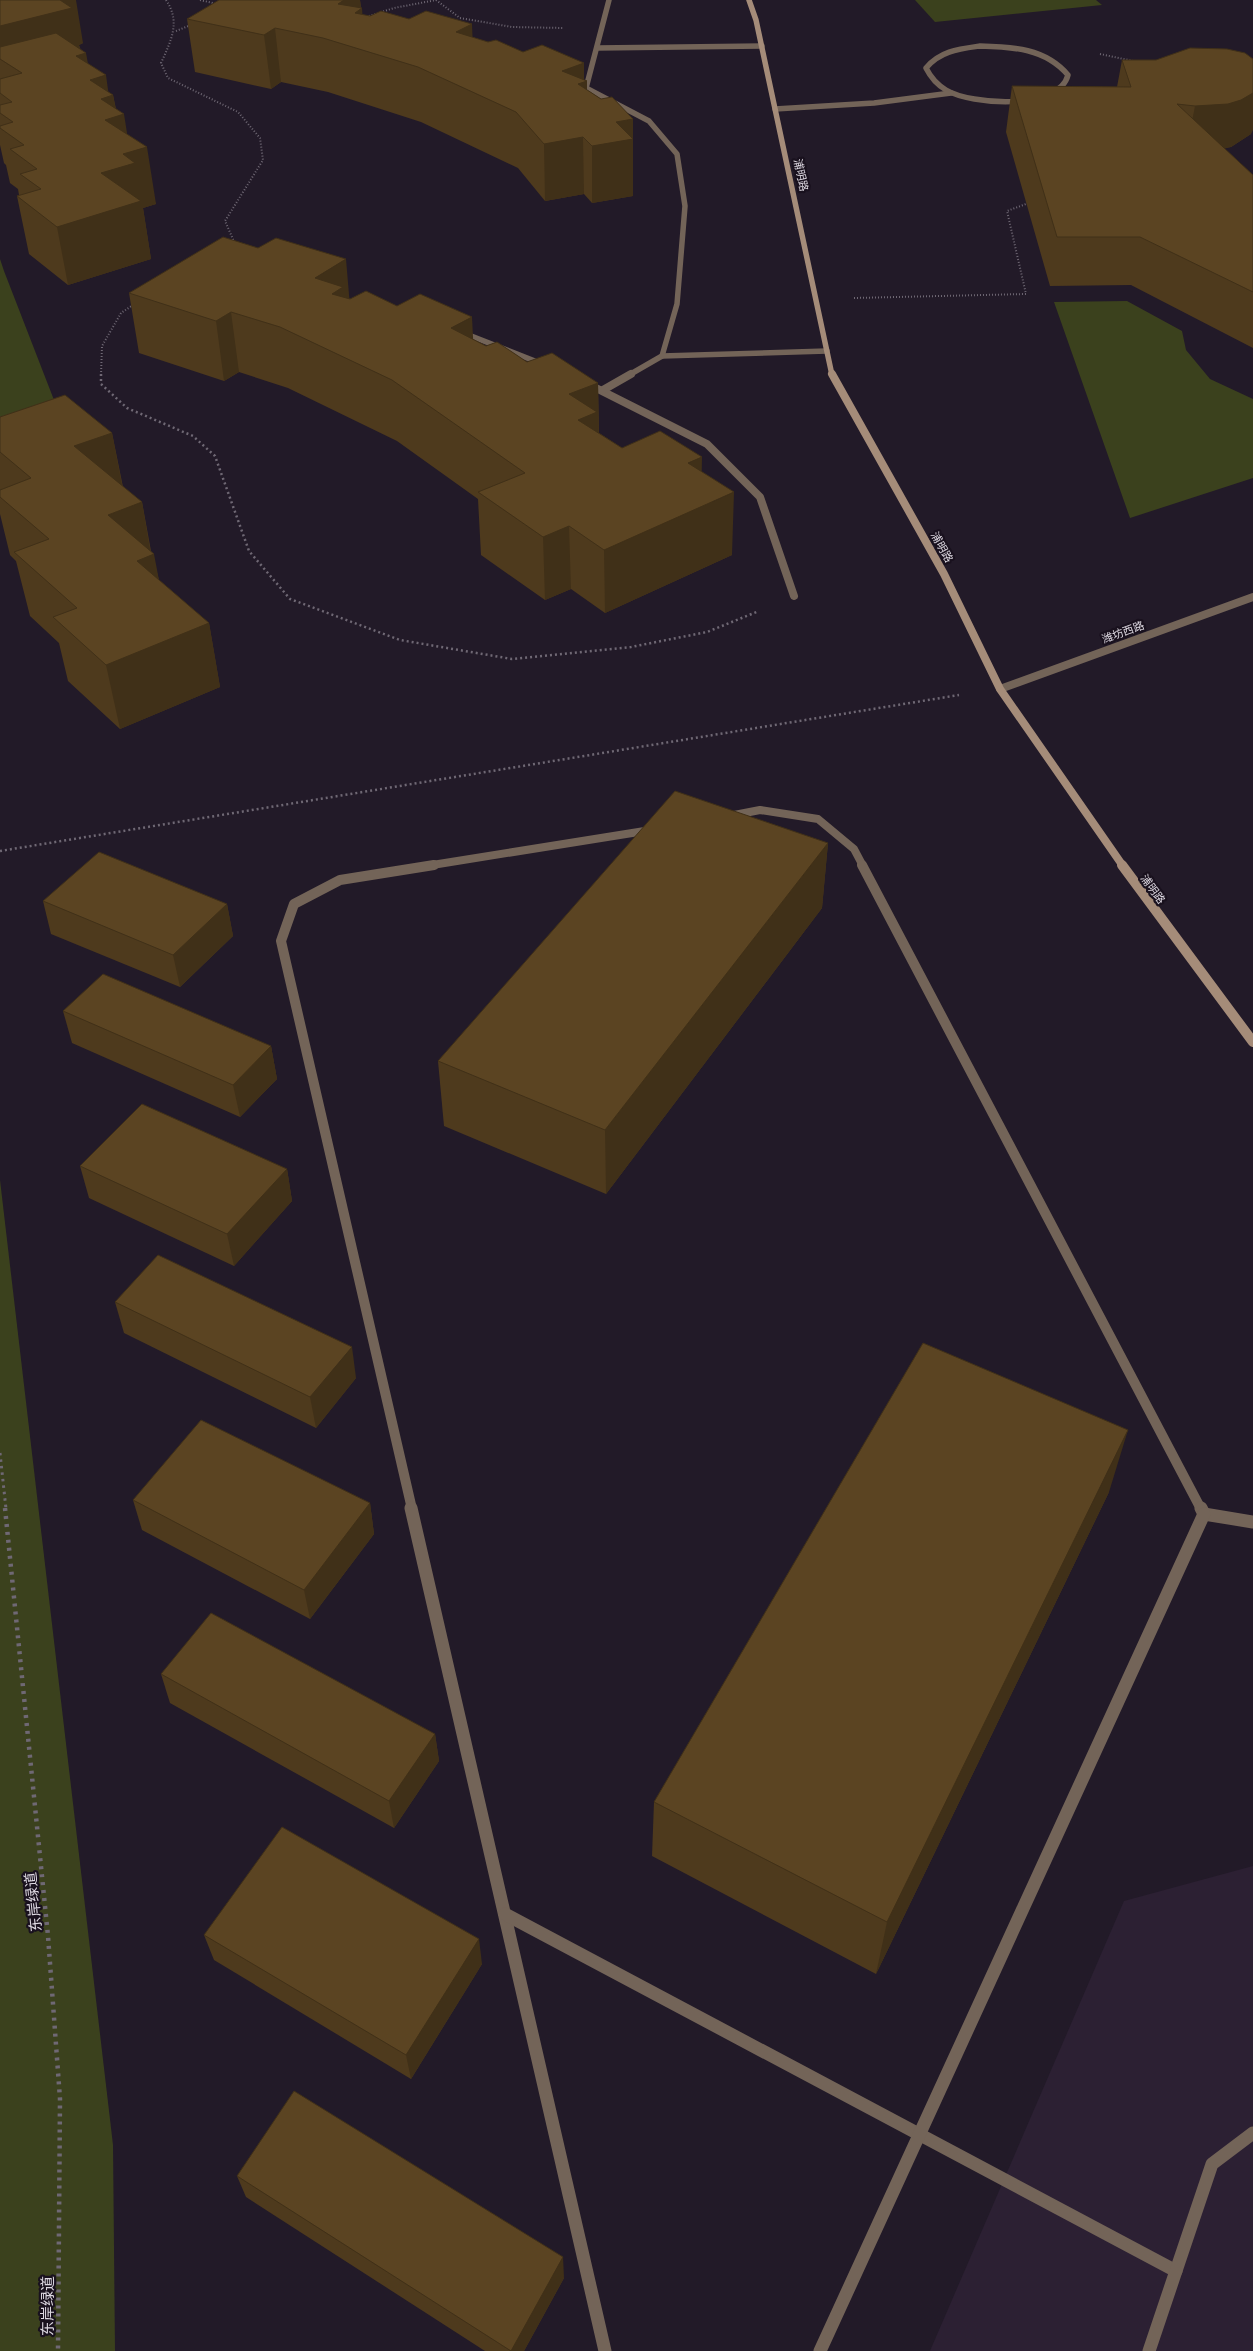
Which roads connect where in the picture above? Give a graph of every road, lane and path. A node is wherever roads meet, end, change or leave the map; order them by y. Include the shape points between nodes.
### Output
1 (166, 0) edge
2 (200, 0) edge
3 (436, 0) edge
4 (609, 0) edge
5 (749, 0) edge
6 (217, 4) edge
7 (364, 18) edge
8 (194, 24) dead end
9 (602, 28) junction
10 (176, 31) junction
11 (762, 46) junction
12 (597, 48) junction
13 (577, 84) edge
14 (586, 88) junction
15 (951, 93) junction
16 (775, 109) junction
17 (1026, 204) dead end
18 (236, 248) edge
19 (816, 299) junction
20 (135, 304) dead end
21 (455, 330) edge
22 (827, 350) junction
23 (662, 356) junction
24 (552, 368) edge
25 (578, 379) edge
26 (603, 390) junction
27 (794, 596) joint
28 (1253, 597) edge
29 (1000, 688) junction
30 (714, 819) edge
31 (658, 829) edge
32 (0, 851) edge
33 (1253, 1042) edge
34 (0, 1453) edge
35 (1204, 1514) junction
36 (1253, 1522) edge
37 (505, 1914) junction
38 (1253, 2133) edge
39 (920, 2134) junction
40 (1176, 2271) junction
41 (58, 2351) edge
42 (605, 2351) edge
43 (820, 2351) edge
44 (1149, 2351) edge

1 - 10 path via 174,9
2 - 6 path
3 - 7 path
3 - 9 path via 460,18 512,27
4 - 9 street
5 - 11 main road, 浦明路
8 - 10 path
9 - 12 street
10 - 18 path via 161,63 168,78 238,112 260,138 263,160 226,221
11 - 12 street
11 - 16 main road, 浦明路
12 - 14 street
13 - 14 street
14 - 23 street via 649,120 677,154 685,206 677,304
15 - 15 street via 993,102 1016,102 1056,92 1066,84 1068,75 1061,65 1047,56 1028,50 1004,46 960,48 943,53 926,68 928,77 936,86
15 - 16 street via 874,103
16 - 19 main road, 浦明路
17 - 19 path via 1006,211 1026,294
19 - 22 main road, 浦明路
20 - 27 path via 121,313 102,346 101,384 127,408 193,436 215,456 249,551 290,599 400,640 512,659 631,647 707,632
21 - 24 street
22 - 23 street
22 - 29 main road, 浦明路 via 832,375 944,574
23 - 26 street
25 - 26 street
26 - 27 street via 707,444 760,497
28 - 29 street, 潍坊西路
29 - 32 path
29 - 33 main road, 浦明路 via 1143,895
30 - 35 street via 760,810 818,819 854,848
31 - 37 street via 340,880 294,904 281,941
34 - 41 path, 东岸绿道 via 48,1936 60,2098
35 - 36 street
35 - 39 street
37 - 39 street
37 - 42 street
38 - 40 street via 1212,2164
39 - 40 street
39 - 43 street
40 - 44 street

